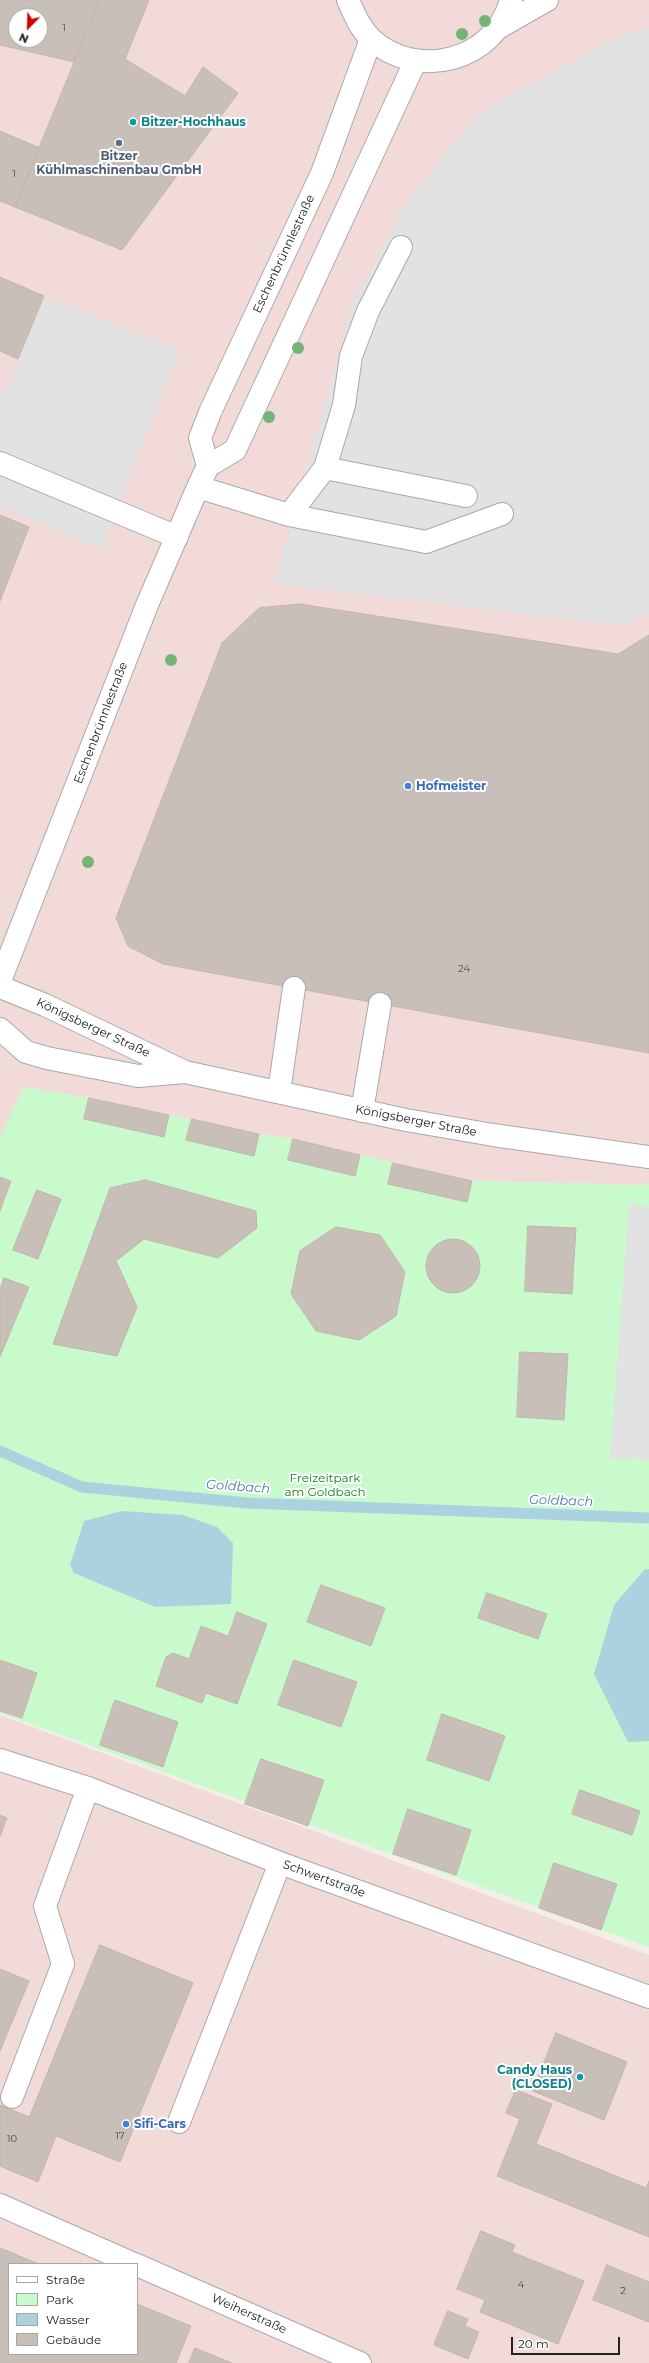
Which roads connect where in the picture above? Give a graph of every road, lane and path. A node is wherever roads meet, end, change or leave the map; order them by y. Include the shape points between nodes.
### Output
1 (348, 0) edge
2 (510, 0) edge
3 (547, 0) edge
4 (498, 28) junction
5 (371, 39) junction
6 (416, 62) junction
7 (401, 247) dead end
8 (0, 463) edge
9 (208, 466) junction
10 (325, 468) junction
11 (198, 487) junction
12 (466, 496) dead end
13 (502, 514) dead end
14 (289, 515) junction
15 (177, 537) junction
16 (0, 982) edge
17 (0, 987) edge
18 (294, 988) dead end
19 (380, 1004) dead end
20 (0, 1029) edge
21 (185, 1072) junction
22 (279, 1092) junction
23 (362, 1111) junction
24 (649, 1157) edge
25 (0, 1760) edge
26 (88, 1788) junction
27 (280, 1863) junction
28 (649, 1997) edge
29 (12, 2097) dead end
30 (179, 2122) dead end
31 (0, 2205) edge
32 (132, 2263) edge
33 (138, 2265) edge
34 (360, 2363) edge

1 - 5 street via 355,19
2 - 4 street
3 - 4 street
4 - 6 street via 482,45 462,56 439,62
5 - 6 street via 391,54
5 - 9 street, Eschenbrünnlestraße via 322,173 200,438
6 - 9 street via 235,450
7 - 10 street via 368,311 351,356 344,405
8 - 15 street
9 - 11 street, Eschenbrünnlestraße
10 - 12 street
10 - 14 street
11 - 14 street
11 - 15 street, Eschenbrünnlestraße
13 - 14 street via 426,542
15 - 16 street, Eschenbrünnlestraße via 147,605
17 - 21 street, Königsberger Straße via 45,1005
18 - 22 street
19 - 23 street
20 - 21 street, Königsberger Straße via 26,1052 47,1058 138,1076
21 - 22 street, Königsberger Straße
22 - 23 street, Königsberger Straße
23 - 24 street, Königsberger Straße via 493,1135
25 - 26 street, Schwertstraße
26 - 27 street, Schwertstraße
26 - 29 street via 44,1906 63,1964
27 - 28 street, Schwertstraße
27 - 30 street
31 - 32 street
33 - 34 street, Weiherstraße

